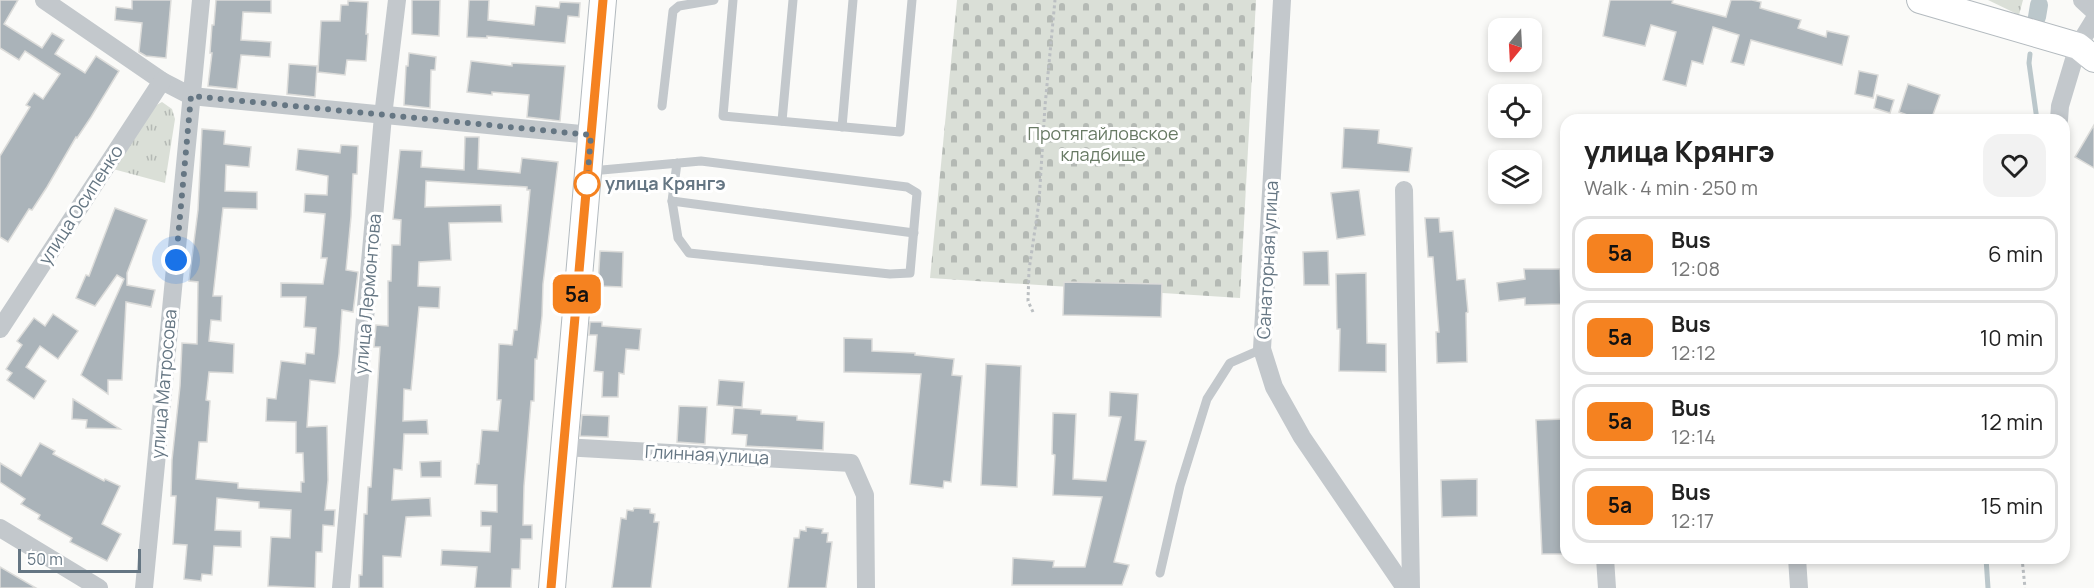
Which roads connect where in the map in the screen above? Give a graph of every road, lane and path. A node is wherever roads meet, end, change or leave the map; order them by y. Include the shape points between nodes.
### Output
1 (44, 0) edge
2 (201, 0) edge
3 (397, 0) edge
4 (603, 0) edge
5 (714, 0) edge
6 (733, 0) edge
7 (793, 0) edge
8 (853, 0) edge
9 (912, 0) edge
10 (1055, 0) edge
11 (1282, 0) edge
12 (1920, 0) edge
13 (2082, 0) edge
14 (2094, 10) edge
15 (2094, 20) edge
16 (2086, 52) edge
17 (162, 81) junction
18 (191, 96) junction
19 (662, 106) dead end
20 (2059, 114) edge
21 (383, 116) junction
22 (782, 121) junction
23 (842, 127) junction
24 (591, 135) junction
25 (677, 163) junction
26 (588, 171) junction
27 (1404, 190) dead end
28 (672, 201) junction
29 (914, 233) junction
30 (1034, 312) dead end
31 (0, 329) edge
32 (1262, 349) junction
33 (563, 447) junction
34 (0, 528) edge
35 (1605, 564) edge
36 (1797, 564) edge
37 (2023, 564) edge
38 (1160, 573) dead end
39 (99, 588) edge
40 (144, 588) edge
41 (342, 588) edge
42 (552, 588) edge
43 (866, 588) edge
44 (1405, 588) edge
45 (1411, 588) edge
46 (1606, 588) edge
47 (1799, 588) edge
48 (2025, 588) edge

1 - 17 street
2 - 18 street, улица Матросова
3 - 21 street, улица Лермонтова
4 - 24 street
5 - 19 lane via 679,6 673,11
6 - 22 lane via 723,116
7 - 22 lane
8 - 23 lane
9 - 23 lane via 900,132
10 - 30 path via 1039,202 1029,270 1028,301
11 - 32 street, Санаторная улица
12 - 16 street
13 - 14 street
15 - 16 street
16 - 20 street
17 - 18 street
17 - 31 street, улица Осипенко
18 - 21 street
18 - 40 street, улица Матросова
21 - 24 street
21 - 41 street, улица Лермонтова
22 - 23 lane
24 - 26 street
25 - 26 lane
25 - 28 lane
25 - 29 lane via 701,161 906,186 917,193
26 - 33 street
27 - 45 street
28 - 29 lane
28 - 29 lane via 678,238 689,253 910,273
32 - 38 lane via 1230,363 1207,399 1180,486
32 - 44 street, Санаторная улица via 1274,387 1302,437
33 - 42 street
33 - 43 street, Глинная улица via 851,463 865,495
34 - 39 street
35 - 46 street
36 - 47 street
37 - 48 path

